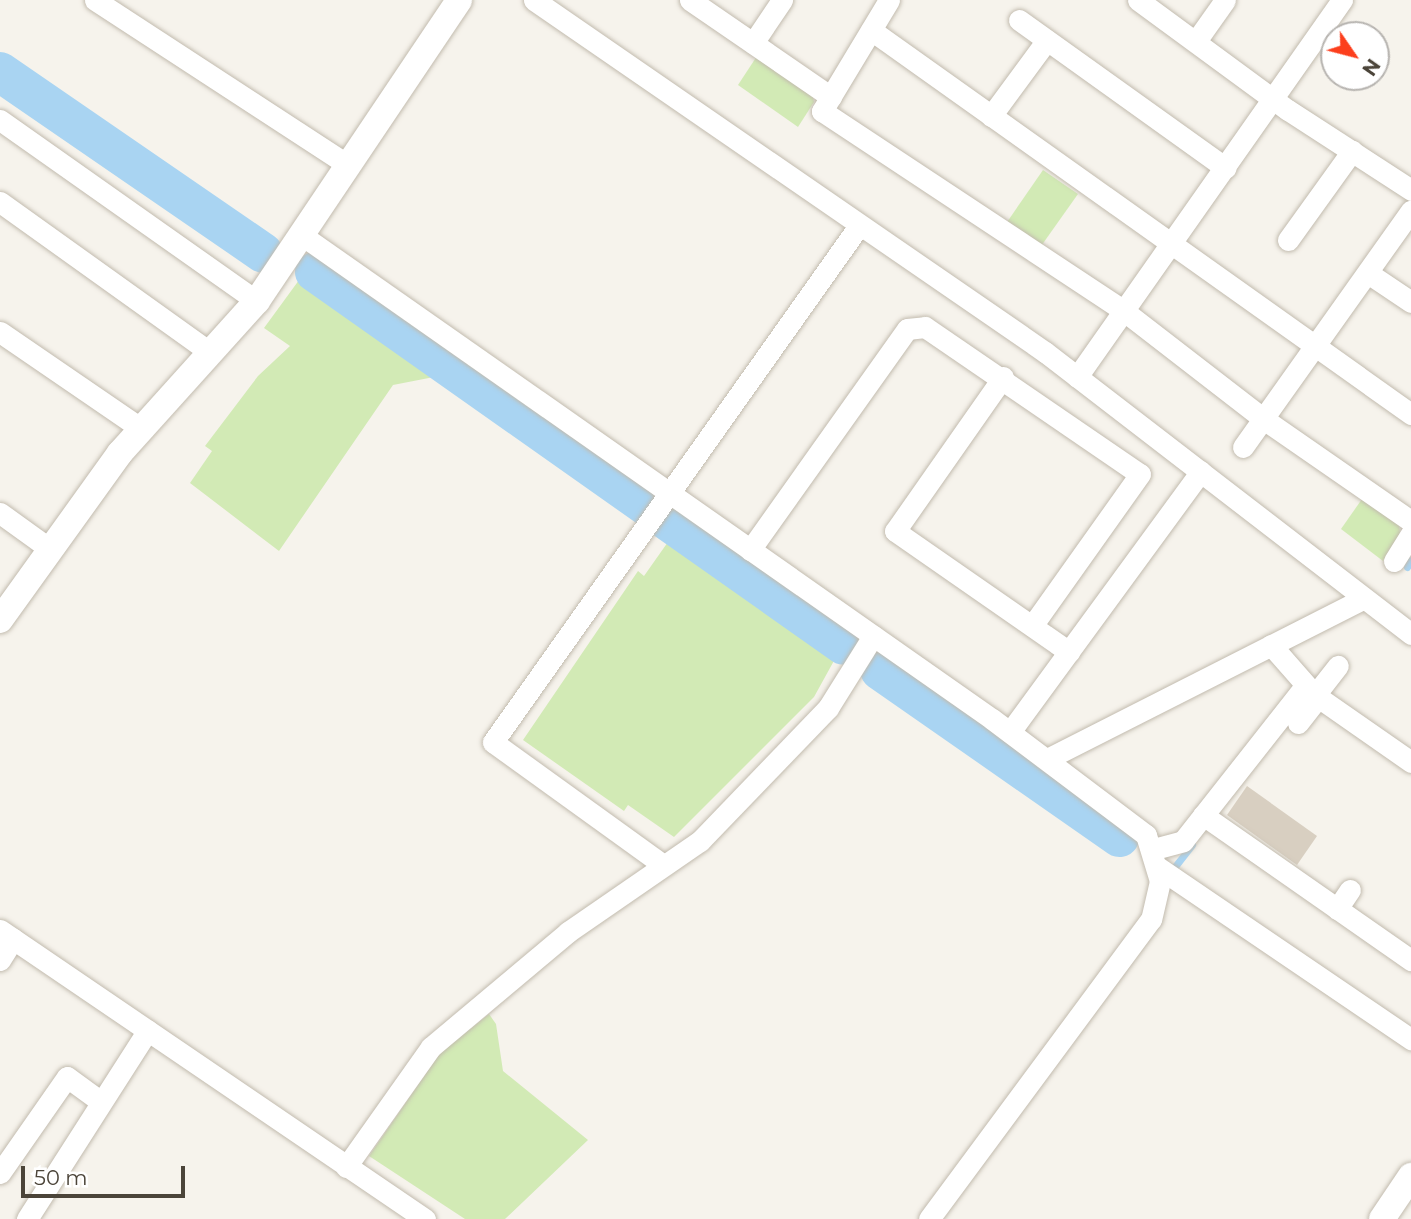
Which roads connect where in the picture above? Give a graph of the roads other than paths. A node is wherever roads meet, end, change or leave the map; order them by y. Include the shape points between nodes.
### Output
1 (95, 0) edge
2 (534, 0) edge
3 (690, 0) edge
4 (782, 0) edge
5 (889, 0) edge
6 (1138, 0) edge
7 (1225, 0) edge
8 (1342, 0) edge
9 (457, 1) edge
10 (1018, 20) dead end
11 (871, 30) junction
12 (1047, 40) junction
13 (1195, 41) junction
14 (753, 43) junction
15 (831, 97) junction
16 (1273, 99) junction
17 (991, 116) junction
18 (0, 120) edge
19 (1352, 151) junction
20 (348, 165) junction
21 (1226, 168) junction
22 (1411, 190) edge
23 (0, 202) edge
24 (1411, 211) edge
25 (858, 227) junction
26 (303, 236) junction
27 (1287, 240) dead end
28 (1170, 243) junction
29 (1368, 273) junction
30 (257, 301) junction
31 (1411, 302) edge
32 (1124, 311) junction
33 (0, 332) edge
34 (1317, 347) junction
35 (211, 353) junction
36 (1003, 377) junction
37 (1077, 377) junction
38 (1411, 414) edge
39 (1265, 420) junction
40 (143, 430) junction
41 (1243, 447) dead end
42 (1201, 471) junction
43 (661, 508) junction
44 (0, 513) edge
45 (1411, 521) edge
46 (1411, 534) edge
47 (50, 549) junction
48 (750, 550) junction
49 (1394, 561) dead end
50 (1362, 599) junction
51 (0, 620) edge
52 (1032, 626) junction
53 (1411, 634) edge
54 (873, 636) junction
55 (1271, 645) junction
56 (1069, 652) junction
57 (1338, 666) dead end
58 (1313, 693) junction
59 (1298, 723) dead end
60 (1010, 732) junction
61 (1047, 759) junction
62 (1411, 762) edge
63 (1203, 815) junction
64 (1157, 859) junction
65 (662, 864) junction
66 (1350, 890) dead end
67 (1337, 909) junction
68 (6, 934) edge
69 (1409, 955) edge
70 (0, 960) edge
71 (148, 1030) junction
72 (1411, 1039) edge
73 (99, 1100) junction
74 (346, 1167) junction
75 (0, 1173) edge
76 (1411, 1175) edge
77 (27, 1219) edge
78 (425, 1219) edge
79 (929, 1219) edge
80 (1382, 1219) edge

1 - 20 street
2 - 25 street
3 - 14 street
4 - 14 street
5 - 11 street
6 - 13 street
7 - 13 street
8 - 16 street
9 - 20 street
10 - 12 street
11 - 15 street
11 - 17 street
12 - 17 street
12 - 21 street
13 - 16 street
14 - 15 street
15 - 32 street via 822,111
16 - 19 street
16 - 21 street
17 - 28 street
18 - 30 street
19 - 22 street
19 - 27 street
20 - 26 street
21 - 28 street
23 - 35 street
24 - 29 street
25 - 37 street
25 - 43 street
26 - 30 street
26 - 43 street
28 - 32 street
28 - 34 street
29 - 31 street
29 - 34 street
30 - 35 street
32 - 37 street
32 - 39 street
33 - 40 street
34 - 38 street
34 - 39 street
35 - 40 street
36 - 48 street via 925,327 907,329
36 - 52 street via 1140,474
36 - 52 street via 895,531
37 - 42 street
39 - 41 street
39 - 45 street
40 - 47 street
42 - 50 street via 1348,581
42 - 56 street
43 - 48 street
43 - 65 street via 493,741
44 - 47 street
46 - 49 street
47 - 51 street
48 - 54 street
50 - 53 street
50 - 55 street
52 - 56 street
54 - 60 street
54 - 65 street via 828,708 700,841
55 - 58 street
55 - 61 street
56 - 60 street
57 - 58 street
58 - 59 street
58 - 62 street
58 - 63 street
60 - 61 street
61 - 64 street via 1136,823
63 - 64 street via 1183,841
63 - 67 street
64 - 72 street
64 - 79 street via 1159,894 1151,919
65 - 74 street via 568,932 431,1047
66 - 67 street
67 - 69 street
68 - 70 street
68 - 71 street
71 - 73 street
71 - 74 street
73 - 75 street via 67,1077
73 - 77 street
74 - 78 street
76 - 80 street

